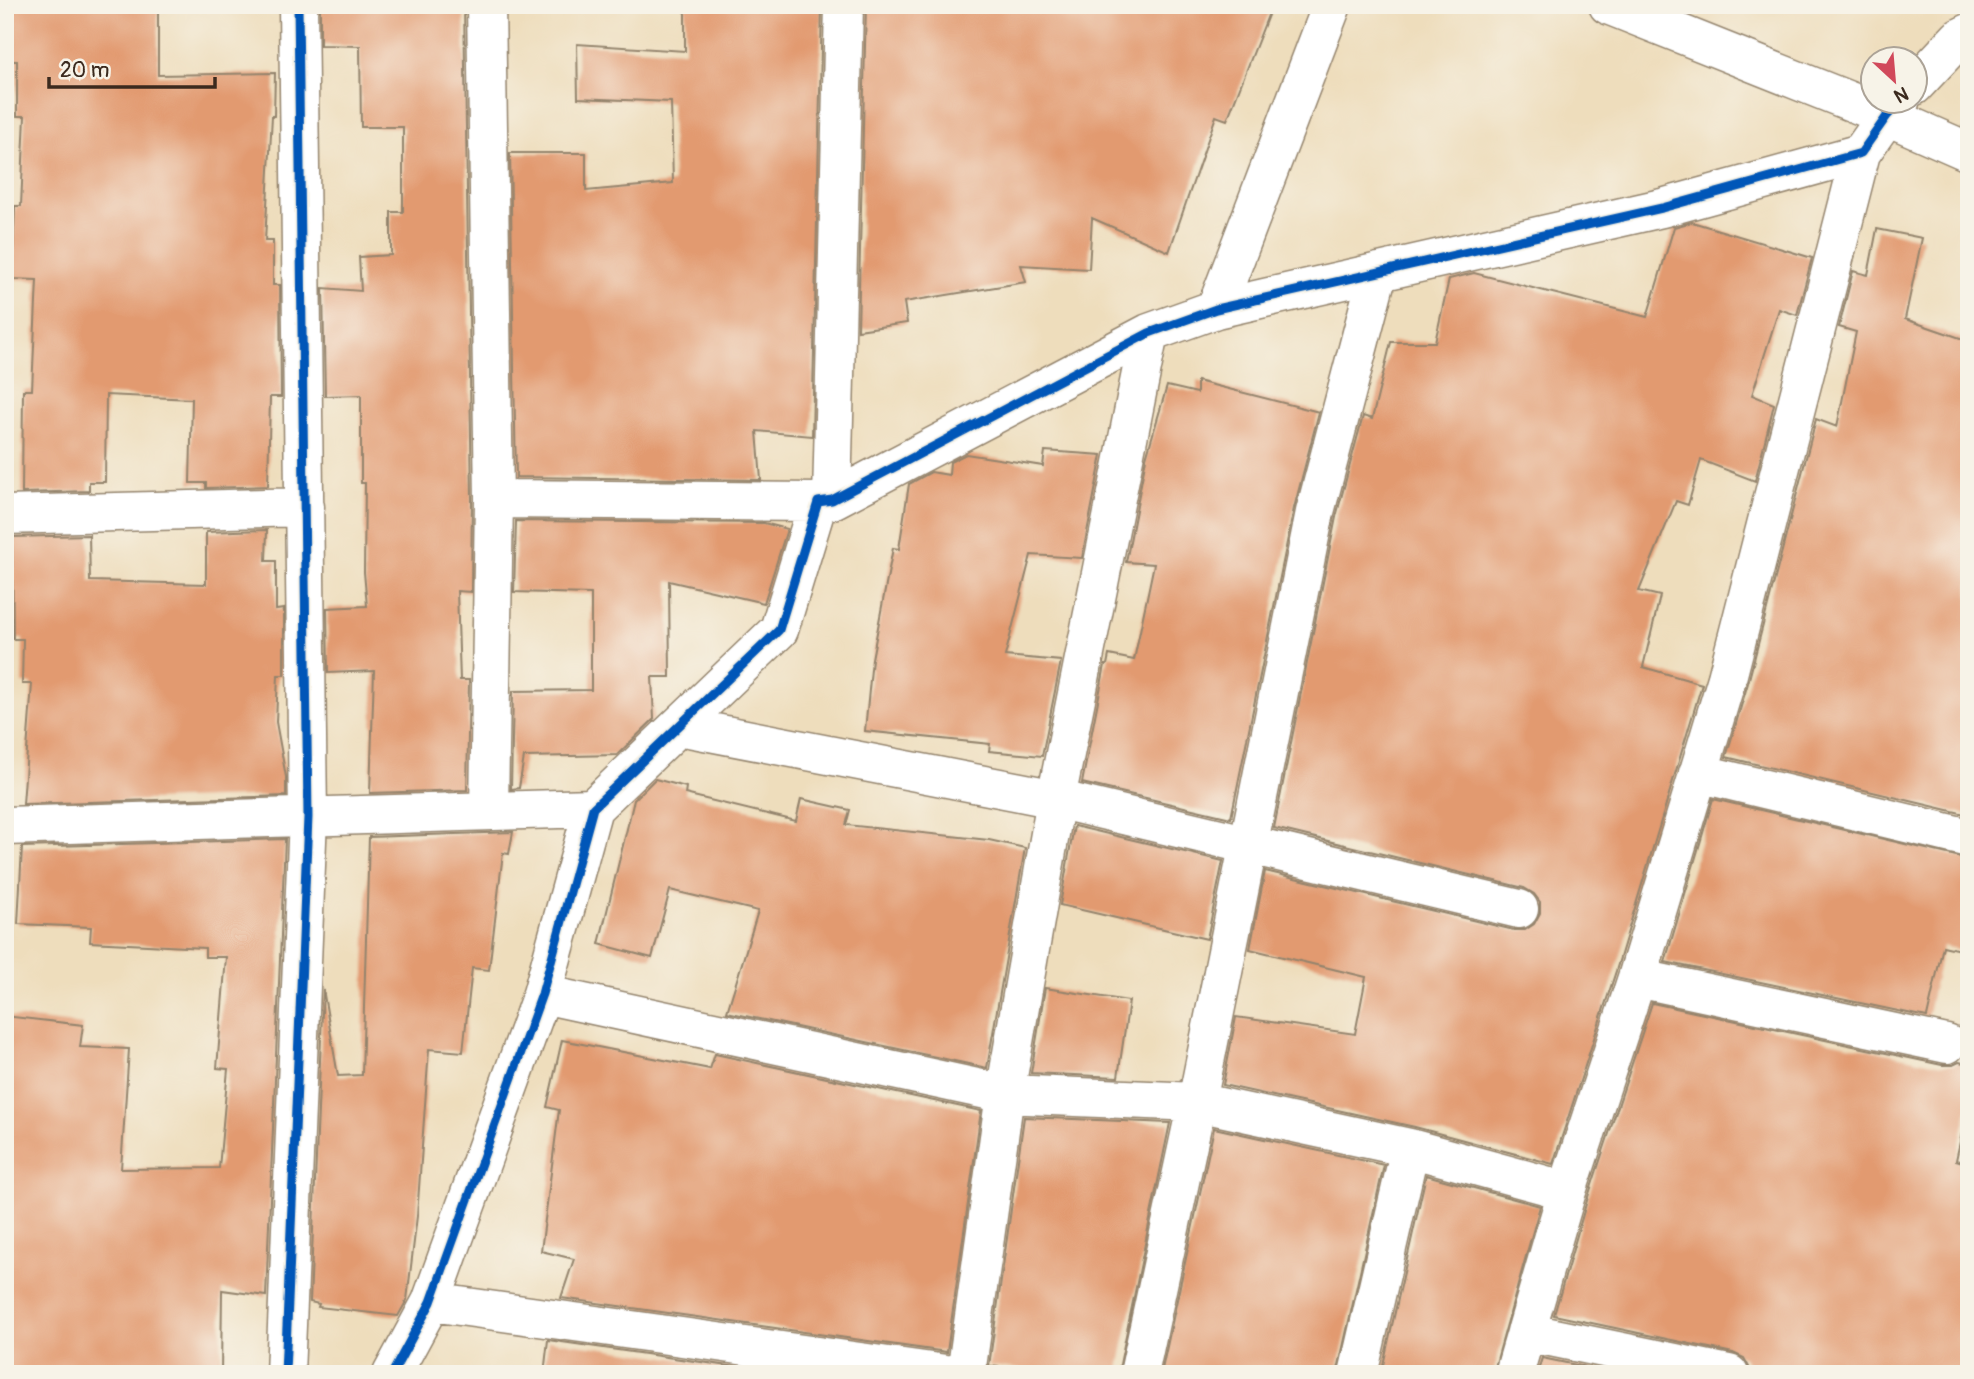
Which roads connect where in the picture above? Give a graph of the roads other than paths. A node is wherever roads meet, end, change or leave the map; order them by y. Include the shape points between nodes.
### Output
1 (298, 5) edge
2 (486, 5) edge
3 (844, 5) edge
4 (1332, 5) edge
5 (1608, 5) edge
6 (1969, 33) edge
7 (1928, 71) edge
8 (1858, 96) edge
9 (1888, 116) edge
10 (1905, 116) edge
11 (1969, 152) edge
12 (1861, 153) junction
13 (1378, 272) junction
14 (1216, 309) junction
15 (1149, 333) junction
16 (494, 499) junction
17 (825, 501) junction
18 (304, 507) junction
19 (5, 515) edge
20 (679, 726) junction
21 (1698, 773) junction
22 (1056, 799) junction
23 (593, 808) junction
24 (489, 811) junction
25 (308, 817) junction
26 (5, 826) edge
27 (1969, 838) edge
28 (1249, 844) junction
29 (1519, 909) dead end
30 (1637, 978) junction
31 (542, 994) junction
32 (1947, 1044) dead end
33 (1005, 1094) junction
34 (1197, 1101) junction
35 (1410, 1149) junction
36 (1567, 1191) junction
37 (431, 1302) junction
38 (1526, 1332) junction
39 (285, 1374) edge
40 (392, 1374) edge
41 (946, 1374) edge
42 (966, 1374) edge
43 (1139, 1374) edge
44 (1358, 1374) edge
45 (1514, 1374) edge
46 (1729, 1374) edge

1 - 18 street
2 - 16 street
3 - 17 street
4 - 14 street
5 - 8 street
6 - 7 street
9 - 12 street
10 - 11 street
12 - 13 street via 1661,208
12 - 21 street via 1727,678
13 - 14 street
13 - 28 street via 1315,512
14 - 15 street
15 - 17 street
15 - 22 street
16 - 17 street
16 - 24 street
17 - 20 street via 779,630
18 - 19 street
18 - 25 street
20 - 22 street
20 - 23 street
21 - 27 street
21 - 30 street
22 - 28 street
22 - 33 street
23 - 24 street
23 - 31 street
24 - 25 street
25 - 26 street
25 - 39 street
28 - 29 street
28 - 34 street
30 - 32 street
30 - 36 street
31 - 33 street
31 - 37 street
33 - 34 street
33 - 42 street
34 - 35 street
34 - 43 street
35 - 36 street
35 - 44 street
36 - 38 street
37 - 40 street
37 - 41 street
38 - 45 street
38 - 46 street

